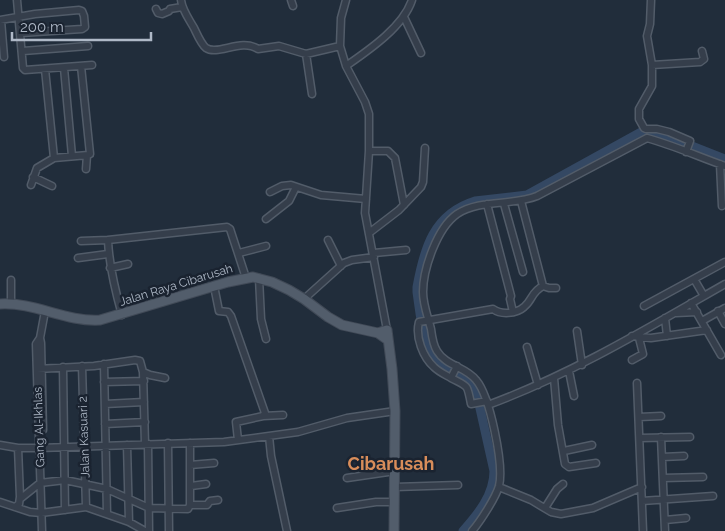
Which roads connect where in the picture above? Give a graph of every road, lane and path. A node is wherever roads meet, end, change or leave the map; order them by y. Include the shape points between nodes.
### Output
1 (18, 0) edge
2 (346, 0) edge
3 (412, 0) edge
4 (651, 0) edge
5 (181, 3) edge
6 (156, 9) dead end
7 (18, 17) junction
8 (404, 17) junction
9 (0, 20) edge
10 (21, 33) junction
11 (88, 46) dead end
12 (340, 46) junction
13 (702, 51) dead end
14 (23, 52) junction
15 (421, 53) dead end
16 (306, 54) junction
17 (4, 57) dead end
18 (652, 64) junction
19 (92, 65) dead end
20 (81, 66) junction
21 (346, 66) junction
22 (64, 68) junction
23 (45, 69) junction
24 (312, 94) dead end
25 (425, 148) dead end
26 (688, 148) junction
27 (369, 151) junction
28 (87, 155) junction
29 (72, 156) junction
30 (54, 158) junction
31 (722, 165) edge
32 (86, 169) dead end
33 (33, 177) junction
34 (31, 185) dead end
35 (52, 186) dead end
36 (296, 187) junction
37 (270, 192) dead end
38 (366, 199) junction
39 (521, 201) junction
40 (487, 204) junction
41 (504, 204) junction
42 (404, 205) junction
43 (722, 206) dead end
44 (266, 219) dead end
45 (369, 233) junction
46 (108, 240) junction
47 (328, 240) dead end
48 (81, 242) dead end
49 (266, 246) dead end
50 (406, 250) dead end
51 (239, 253) junction
52 (108, 254) junction
53 (374, 255) junction
54 (78, 258) dead end
55 (725, 262) edge
56 (128, 264) dead end
57 (341, 266) junction
58 (110, 268) junction
59 (523, 272) dead end
60 (246, 278) junction
61 (259, 278) junction
62 (694, 279) junction
63 (11, 280) dead end
64 (725, 284) edge
65 (214, 286) junction
66 (543, 286) junction
67 (556, 288) dead end
68 (704, 296) junction
69 (304, 298) junction
70 (692, 302) junction
71 (0, 304) edge
72 (11, 304) junction
73 (644, 306) dead end
74 (725, 308) edge
75 (45, 310) junction
76 (718, 311) junction
77 (513, 312) junction
78 (697, 312) junction
79 (122, 314) junction
80 (672, 314) junction
81 (665, 318) junction
82 (425, 321) junction
83 (702, 321) junction
84 (725, 324) edge
85 (387, 330) junction
86 (707, 330) junction
87 (577, 331) dead end
88 (378, 333) junction
89 (667, 336) junction
90 (635, 337) junction
91 (266, 340) dead end
92 (388, 340) junction
93 (526, 347) dead end
94 (722, 355) dead end
95 (632, 360) dead end
96 (104, 364) junction
97 (582, 365) junction
98 (82, 366) junction
99 (63, 367) junction
100 (456, 368) junction
101 (39, 369) junction
102 (569, 371) junction
103 (144, 372) junction
104 (165, 378) dead end
105 (451, 378) junction
106 (554, 378) junction
107 (144, 381) junction
108 (104, 382) junction
109 (637, 383) dead end
110 (538, 385) junction
111 (574, 396) dead end
112 (144, 402) junction
113 (483, 403) junction
114 (105, 404) junction
115 (396, 411) junction
116 (283, 415) dead end
117 (263, 416) junction
118 (661, 416) dead end
119 (639, 417) junction
120 (145, 422) junction
121 (105, 424) junction
122 (269, 436) junction
123 (662, 437) junction
124 (690, 437) dead end
125 (640, 438) junction
126 (238, 440) junction
127 (168, 443) junction
128 (190, 443) junction
129 (147, 444) junction
130 (0, 445) edge
131 (127, 445) junction
132 (592, 445) dead end
133 (85, 446) junction
134 (106, 446) junction
135 (64, 447) junction
136 (18, 448) junction
137 (41, 448) junction
138 (564, 451) junction
139 (684, 456) dead end
140 (662, 457) junction
141 (214, 463) dead end
142 (596, 463) dead end
143 (190, 465) junction
144 (395, 471) junction
145 (704, 477) dead end
146 (347, 478) dead end
147 (663, 478) junction
148 (65, 480) junction
149 (42, 483) junction
150 (206, 484) dead end
151 (564, 484) dead end
152 (86, 485) junction
153 (458, 485) dead end
154 (191, 486) junction
155 (395, 487) junction
156 (499, 487) junction
157 (642, 487) junction
158 (107, 489) junction
159 (713, 496) dead end
160 (128, 497) junction
161 (20, 499) junction
162 (218, 500) dead end
163 (664, 500) junction
164 (642, 501) junction
165 (0, 502) edge
166 (394, 502) junction
167 (190, 505) junction
168 (15, 507) junction
169 (86, 507) junction
170 (149, 508) junction
171 (337, 508) dead end
172 (545, 508) junction
173 (170, 509) junction
174 (65, 510) junction
175 (107, 514) junction
176 (43, 515) junction
177 (686, 518) dead end
178 (665, 520) junction
179 (128, 522) junction
180 (42, 531) edge
181 (145, 531) edge
182 (149, 531) edge
183 (169, 531) edge
184 (287, 531) edge
185 (394, 531) edge
186 (472, 531) edge
187 (643, 531) edge
188 (665, 531) edge

1 - 7 street
2 - 12 street via 341,18
3 - 8 street
4 - 18 street via 647,36
5 - 6 street via 162,14
5 - 16 street via 206,48 279,46
7 - 9 street
7 - 10 street
7 - 10 street via 78,10 84,16 83,28
8 - 15 street
8 - 21 street
9 - 17 street
10 - 14 street
11 - 14 street
12 - 16 street
12 - 21 street
13 - 18 street via 704,59 700,62
14 - 23 street via 25,70
16 - 24 street
18 - 26 street via 652,86 638,112 641,123 646,129 669,132
19 - 20 street
20 - 22 street
20 - 28 street via 90,152
21 - 27 street via 369,114
22 - 23 street
22 - 29 street
23 - 30 street
25 - 42 street via 423,182
26 - 31 street
26 - 39 street via 647,138 548,192
27 - 38 street
27 - 42 street via 388,151 394,158
28 - 29 street
28 - 32 street
29 - 30 street
30 - 33 street via 37,168
31 - 43 street
33 - 34 street
33 - 35 street
36 - 37 street via 286,185
36 - 38 street via 321,195
36 - 44 street via 289,201
38 - 45 street
39 - 41 street
39 - 66 street
40 - 41 street
40 - 77 street
40 - 82 street via 457,214 438,237 424,281
41 - 59 street
42 - 45 street
45 - 53 street
46 - 48 street
46 - 51 street via 227,227
46 - 52 street
47 - 57 street
49 - 51 street
50 - 53 street
51 - 60 street
52 - 54 street
52 - 58 street
53 - 57 street
53 - 85 street
55 - 62 street
56 - 58 street
57 - 69 street
58 - 79 street
60 - 61 main road, Jalan Raya Cibarusah
60 - 65 main road, Jalan Raya Cibarusah
61 - 69 main road, Jalan Raya Cibarusah
61 - 91 street via 261,319
62 - 68 street
62 - 73 street
63 - 72 street
64 - 68 street
65 - 79 main road, Jalan Raya Cibarusah
65 - 117 street via 219,312 228,312 231,316 265,413
66 - 67 street
66 - 77 street via 536,289 523,308
68 - 70 street
69 - 88 main road, Jalan Raya Cibarusah via 342,325
70 - 78 street
70 - 80 street
71 - 72 main road, Jalan Raya Cibarusah
72 - 75 main road, Jalan Raya Cibarusah
74 - 76 street
75 - 79 main road, Jalan Raya Cibarusah via 88,320
75 - 101 street, Gang Al-Ikhlas via 36,344
76 - 83 street
76 - 84 street
77 - 82 street via 502,314 493,309
78 - 80 street
78 - 83 street
80 - 81 street
81 - 89 street
81 - 90 street
82 - 100 street via 437,352
82 - 105 street via 418,324 422,349 433,367
83 - 86 street
85 - 88 main road
85 - 92 main road
86 - 89 street
86 - 94 street
87 - 97 street
88 - 92 main road, Jalan Raya Cibarusah
89 - 90 street
90 - 95 street via 643,354
90 - 97 street
92 - 115 main road
93 - 110 street
96 - 98 street
96 - 103 street via 135,360 140,361
96 - 108 street
97 - 102 street
98 - 99 street
98 - 133 street, Jalan Kasuari 2
99 - 101 street
99 - 135 street
100 - 105 street
100 - 113 street via 477,380
101 - 137 street, Gang Al-Ikhlas
102 - 106 street
102 - 111 street
103 - 104 street
103 - 107 street
105 - 113 street via 466,386 471,404
106 - 110 street
106 - 138 street
107 - 108 street
107 - 112 street
108 - 114 street
109 - 119 street
110 - 113 street via 525,392
112 - 114 street
112 - 120 street
113 - 156 street via 498,454
114 - 121 street
115 - 122 street via 347,418 298,432
115 - 144 main road
116 - 117 street
117 - 126 street via 236,422
118 - 119 street
119 - 125 street
120 - 121 street
120 - 129 street
121 - 134 street
122 - 126 street
122 - 184 street
123 - 124 street
123 - 125 street
123 - 140 street
125 - 157 street
126 - 128 street
127 - 128 street
127 - 129 street
127 - 173 street
128 - 143 street
129 - 131 street
129 - 170 street
130 - 136 street
131 - 134 street
131 - 160 street
132 - 138 street
133 - 134 street
133 - 135 street
133 - 152 street, Jalan Kasuari 2
134 - 158 street
135 - 137 street
135 - 148 street
136 - 137 street
136 - 161 street
137 - 149 street, Gang Al-Ikhlas
138 - 142 street via 568,466
139 - 140 street
140 - 147 street
141 - 143 street
143 - 154 street
144 - 146 street
144 - 155 main road
145 - 147 street
147 - 163 street
148 - 149 street
148 - 152 street
148 - 174 street
149 - 161 street
149 - 176 street, Gang Al-Ikhlas
150 - 154 street
151 - 172 street
152 - 158 street
152 - 169 street, Jalan Kasuari 2
153 - 155 street
154 - 167 street
155 - 166 main road
156 - 172 street
156 - 186 street
157 - 164 street
157 - 172 street via 582,510 561,514
158 - 160 street
158 - 175 street
159 - 163 street
160 - 170 street
160 - 179 street
161 - 168 street
162 - 167 street
163 - 164 street
163 - 178 street
164 - 187 street
165 - 168 street
166 - 171 street
166 - 185 main road
167 - 173 street via 188,509
168 - 176 street
169 - 174 street
169 - 175 street
170 - 173 street
170 - 182 street
173 - 183 street
174 - 176 street
175 - 179 street
176 - 180 street, Gang Al-Ikhlas
177 - 178 street
178 - 188 street
179 - 181 street

